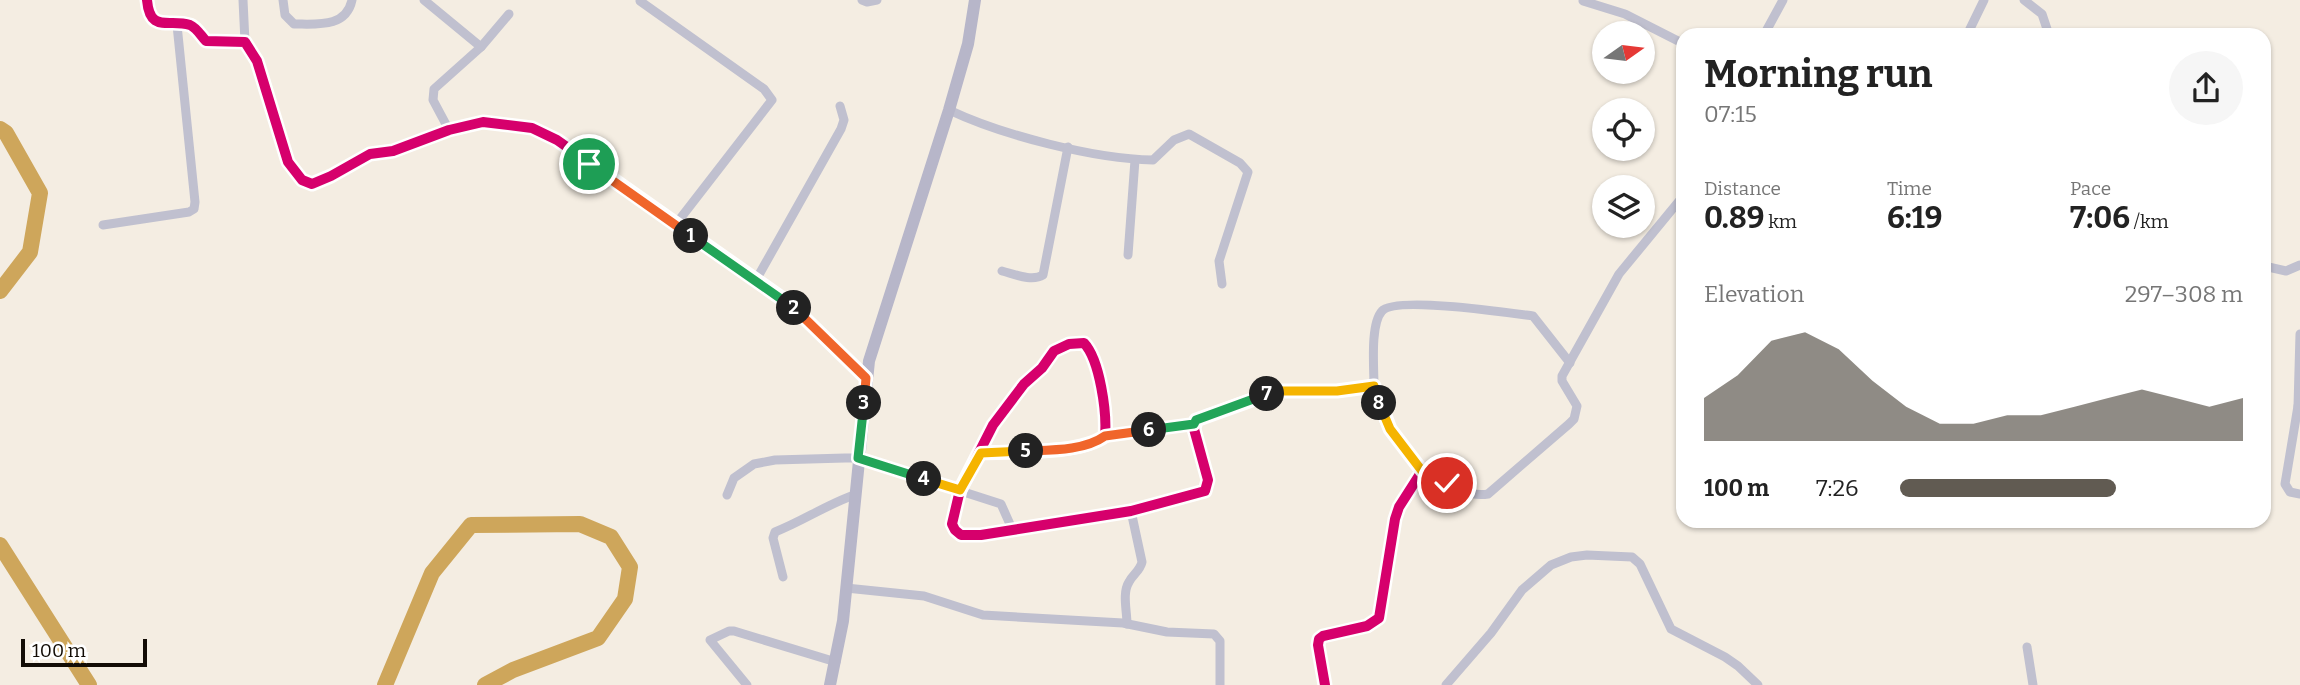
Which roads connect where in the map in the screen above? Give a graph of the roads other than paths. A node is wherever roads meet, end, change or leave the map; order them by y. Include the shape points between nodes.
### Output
1 (147, 0) edge
2 (243, 0) edge
3 (283, 0) edge
4 (352, 0) edge
5 (424, 0) edge
6 (862, 0) edge
7 (877, 0) edge
8 (975, 0) edge
9 (1783, 0) edge
10 (1984, 0) edge
11 (2024, 0) edge
12 (640, 1) edge
13 (1583, 1) edge
14 (509, 14) dead end
15 (177, 25) junction
16 (1768, 28) edge
17 (1970, 28) edge
18 (2047, 28) edge
19 (1676, 40) edge
20 (245, 42) junction
21 (481, 47) junction
22 (840, 106) dead end
23 (948, 110) junction
24 (449, 130) junction
25 (1068, 147) junction
26 (1135, 160) junction
27 (1676, 205) edge
28 (676, 224) junction
29 (103, 225) dead end
30 (1128, 255) dead end
31 (2300, 265) edge
32 (2271, 268) edge
33 (1002, 271) dead end
34 (756, 280) junction
35 (1222, 284) dead end
36 (2300, 334) edge
37 (1570, 363) junction
38 (866, 378) junction
39 (1374, 386) junction
40 (2299, 406) edge
41 (1194, 424) junction
42 (1105, 436) junction
43 (981, 453) junction
44 (858, 458) junction
45 (1422, 471) junction
46 (960, 490) junction
47 (2300, 494) edge
48 (727, 495) dead end
49 (854, 495) junction
50 (1130, 511) junction
51 (1013, 531) junction
52 (783, 577) dead end
53 (846, 588) junction
54 (1127, 624) junction
55 (2027, 647) dead end
56 (836, 662) junction
57 (747, 685) edge
58 (830, 685) edge
59 (1220, 685) edge
60 (1325, 685) edge
61 (1446, 685) edge
62 (1758, 685) edge
63 (2033, 685) edge

1 - 15 street via 154,20
2 - 20 street
3 - 4 street via 285,15 294,24 341,19
5 - 21 street
6 - 7 street
8 - 23 main road via 968,44
9 - 16 street
10 - 17 street
11 - 18 street via 2042,14
12 - 28 street via 764,89 772,100
13 - 19 street via 1625,14
14 - 21 street
15 - 20 street via 194,27 206,41
15 - 29 street via 194,209
20 - 24 street via 257,61 288,162 302,180 312,184 370,154 393,151
21 - 24 street via 432,93
22 - 34 street via 841,129
23 - 25 street via 986,126
23 - 38 main road
24 - 28 street via 483,122 542,131
25 - 26 street
25 - 33 street via 1043,275 1030,278
26 - 30 street
26 - 35 street via 1153,160 1174,140 1189,134 1246,167 1219,261
27 - 37 street via 1619,274
28 - 34 street
31 - 32 street via 2286,271
34 - 38 street via 790,304
36 - 40 street
37 - 39 street via 1533,316 1497,310 1387,307 1380,313 1374,340
37 - 45 street via 1562,381 1577,406 1574,419 1498,487 1478,495
38 - 44 main road
39 - 41 street via 1277,391
39 - 45 street via 1390,429
40 - 47 street via 2285,484 2290,492
41 - 42 street
41 - 50 street via 1208,480 1205,491
42 - 43 street via 1059,450
42 - 43 street via 1102,395 1090,348 1084,342 1069,344 1054,351 1011,401 993,425
43 - 46 street
44 - 46 street
44 - 48 street via 754,464 734,478
44 - 49 main road
45 - 60 street via 1395,519 1379,618 1367,626 1319,639
46 - 51 street via 1001,504
46 - 51 street via 952,524 961,535
49 - 52 street via 775,533
49 - 53 main road
50 - 51 street
50 - 54 street via 1142,562 1128,583
53 - 54 street via 924,596 983,615
53 - 56 main road
54 - 59 street via 1214,634 1220,641
55 - 63 street
56 - 57 street via 734,631 710,640
56 - 58 main road
61 - 62 street via 1542,571 1560,560 1587,555 1632,557 1640,564 1671,629 1725,657

